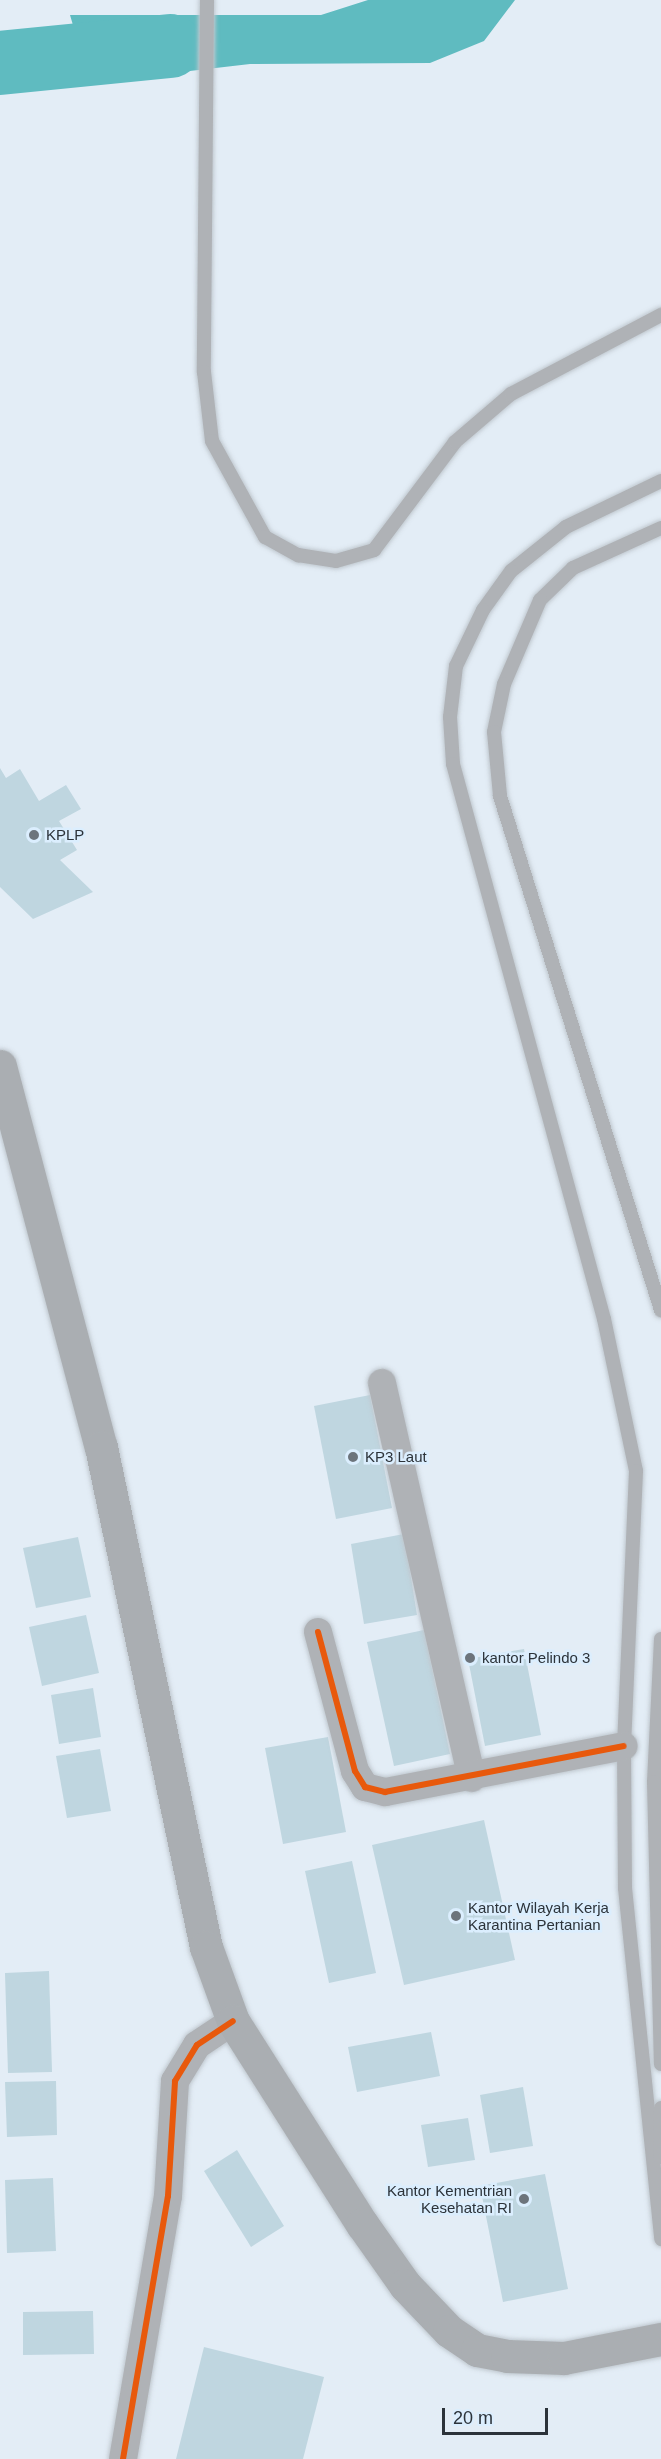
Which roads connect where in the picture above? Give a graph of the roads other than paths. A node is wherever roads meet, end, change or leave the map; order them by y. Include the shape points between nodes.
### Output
1 (207, 0) edge
2 (661, 315) edge
3 (661, 481) edge
4 (661, 528) edge
5 (0, 1066) edge
6 (661, 1310) edge
7 (382, 1383) dead end
8 (318, 1632) dead end
9 (661, 1640) edge
10 (624, 1746) junction
11 (472, 1778) junction
12 (233, 2021) junction
13 (661, 2064) edge
14 (661, 2108) edge
15 (659, 2221) junction
16 (661, 2239) edge
17 (661, 2340) edge
18 (123, 2459) edge

1 - 2 lane via 204,372 212,441 265,537 298,555 336,561 374,550 455,442 511,394
3 - 10 lane via 566,527 510,570 483,610 456,666 450,717 453,764 604,1319 636,1471
4 - 6 lane via 573,568 540,600 504,684 494,732 500,796
5 - 12 highway via 101,1447 206,1947
7 - 11 street
8 - 11 street via 355,1772 365,1787 385,1792
9 - 13 lane via 654,1782
10 - 11 street
10 - 15 lane via 625,1888
12 - 17 highway via 362,2224 405,2285 449,2331 477,2350 507,2356 564,2358
12 - 18 street via 197,2045 175,2081 168,2196
14 - 15 lane
15 - 16 lane

